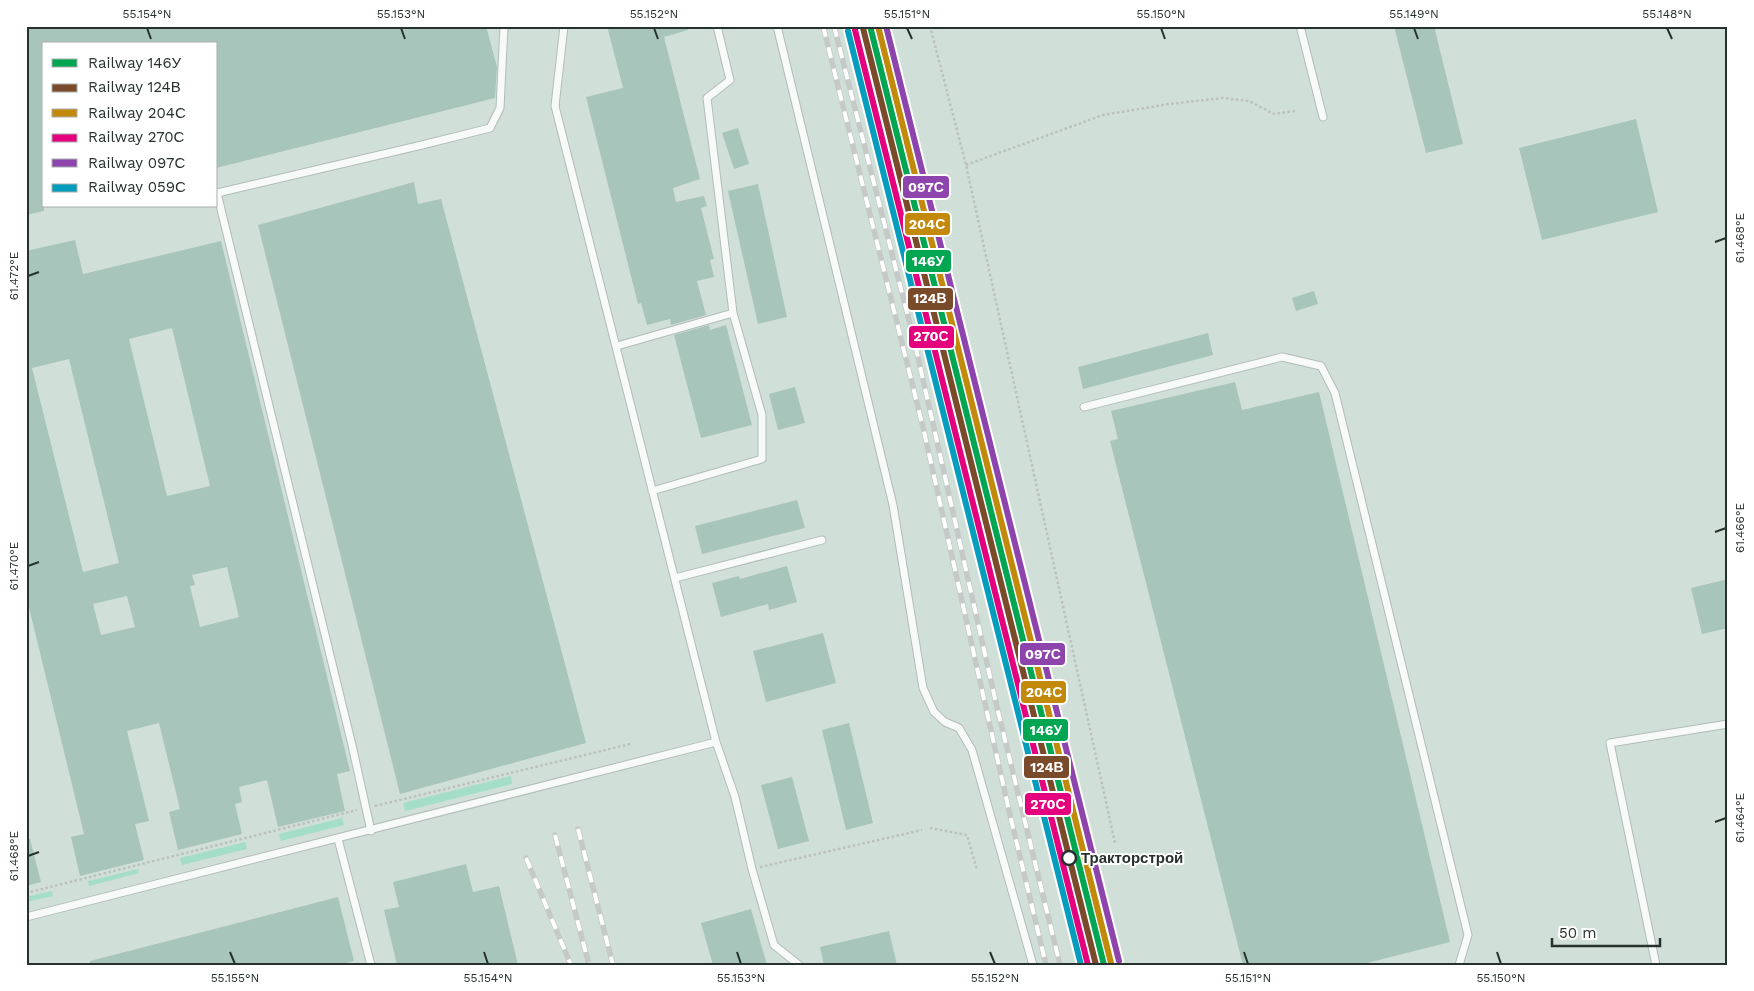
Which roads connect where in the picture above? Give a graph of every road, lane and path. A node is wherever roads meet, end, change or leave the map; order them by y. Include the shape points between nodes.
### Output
1 (504, 26) edge
2 (564, 26) edge
3 (717, 26) edge
4 (777, 26) edge
5 (930, 26) edge
6 (1300, 26) edge
7 (1295, 111) dead end
8 (1323, 116) dead end
9 (966, 165) junction
10 (218, 193) edge
11 (218, 197) edge
12 (733, 313) junction
13 (617, 346) junction
14 (1084, 407) dead end
15 (652, 490) junction
16 (822, 540) dead end
17 (675, 578) junction
18 (1728, 724) edge
19 (716, 742) junction
20 (630, 744) dead end
21 (366, 808) junction
22 (930, 828) dead end
23 (371, 830) junction
24 (922, 830) dead end
25 (338, 839) junction
26 (1115, 843) dead end
27 (752, 868) junction
28 (977, 870) dead end
29 (26, 893) edge
30 (26, 917) edge
31 (1091, 956) dead end
32 (371, 965) edge
33 (799, 965) edge
34 (1033, 965) edge
35 (1093, 965) edge
36 (1458, 965) edge
37 (1656, 965) edge

1 - 10 lane via 500,108 490,128
2 - 13 lane via 555,106
3 - 12 lane via 730,80 707,98
4 - 34 lane via 893,505 923,688 934,712 959,728 972,750
5 - 9 path
6 - 8 lane
7 - 9 path via 1274,114 1249,102 1222,98 1160,105 1103,115
9 - 26 path
11 - 21 lane
12 - 13 lane
12 - 15 lane via 762,415 762,459
13 - 15 lane
14 - 36 lane via 1282,357 1321,366 1335,392 1468,935
15 - 17 lane
16 - 17 lane
17 - 19 lane
18 - 37 lane via 1610,743
19 - 23 lane
19 - 27 lane via 735,797
20 - 21 path
21 - 23 lane
21 - 29 path
22 - 28 path via 967,835
23 - 25 lane
24 - 27 path
25 - 30 lane
25 - 32 lane
27 - 33 lane via 774,945
31 - 35 path

